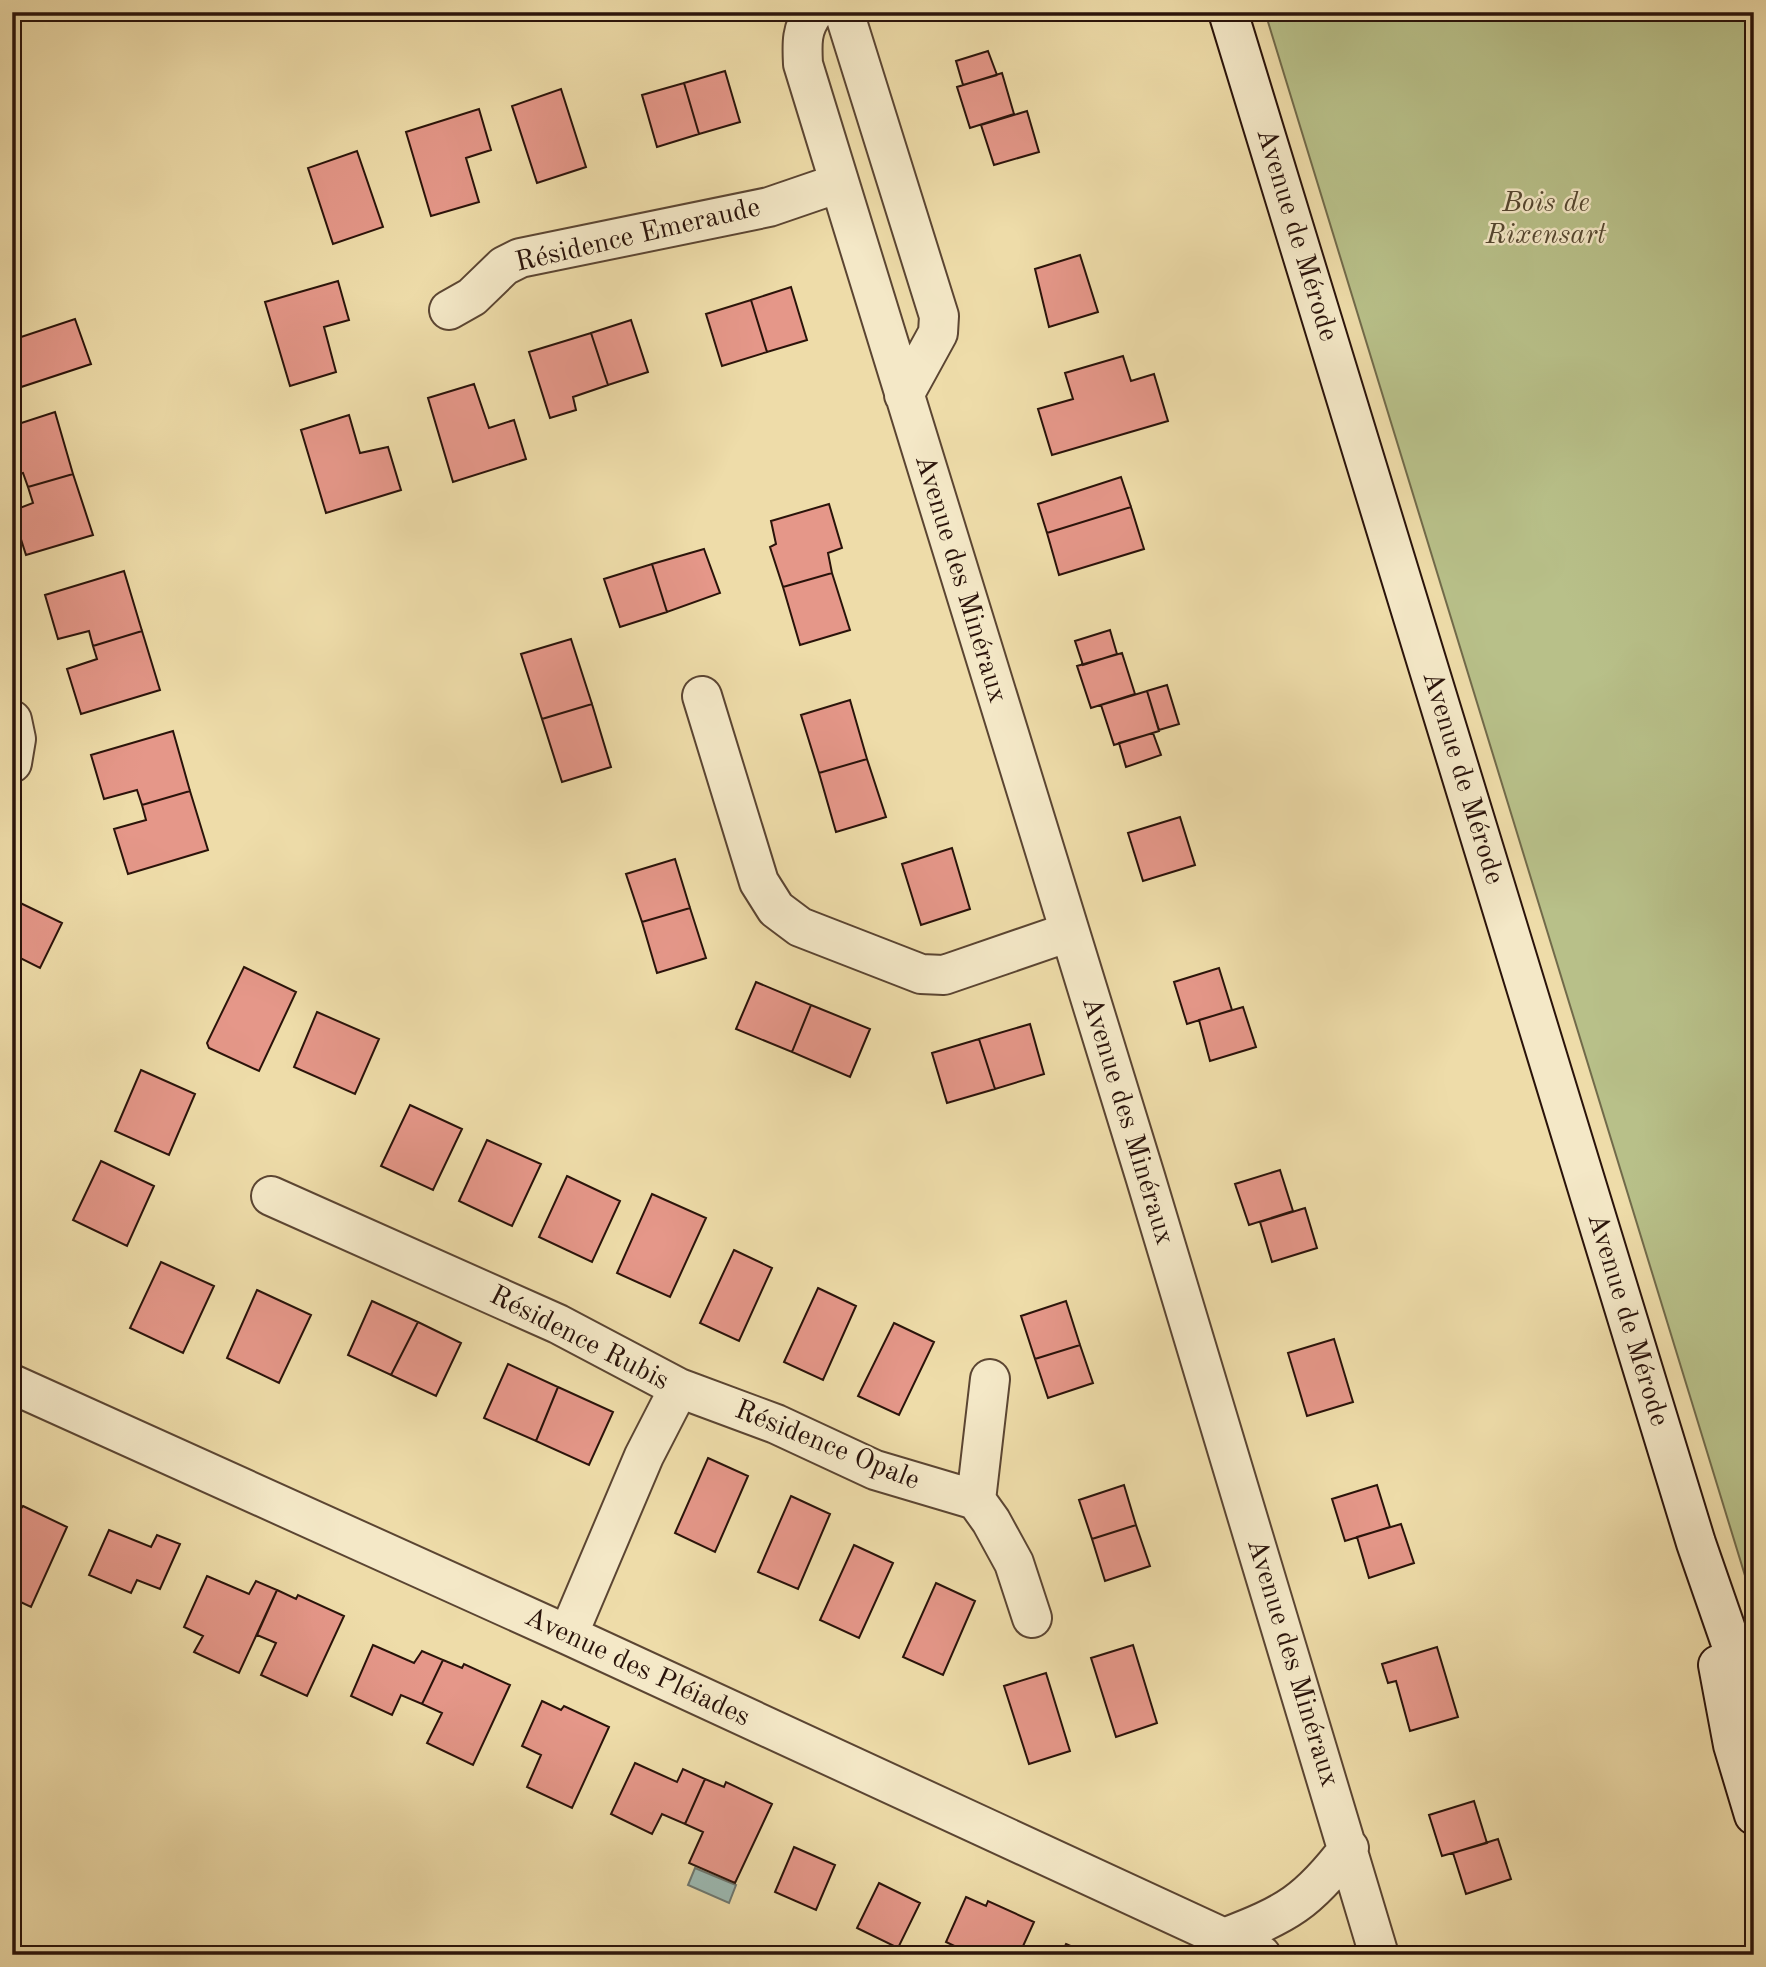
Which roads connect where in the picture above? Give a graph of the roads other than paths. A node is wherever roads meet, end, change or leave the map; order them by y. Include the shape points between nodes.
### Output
1 (814, 12) edge
2 (844, 12) edge
3 (1228, 12) edge
4 (839, 183) junction
5 (449, 310) dead end
6 (904, 395) junction
7 (702, 696) dead end
8 (1069, 932) junction
9 (271, 1196) dead end
10 (990, 1379) dead end
11 (12, 1384) edge
12 (679, 1388) junction
13 (976, 1500) junction
14 (1696, 1543) junction
15 (1032, 1618) dead end
16 (568, 1636) junction
17 (1754, 1710) edge
18 (1754, 1815) edge
19 (1349, 1848) junction
20 (1224, 1938) junction
21 (1261, 1955) edge
22 (1379, 1955) edge

1 - 4 street, Avenue des Minéraux via 803,32 803,65
2 - 6 street via 939,316 938,333
3 - 14 street, Avenue de Mérode
4 - 5 street, Résidence Emeraude via 697,223 520,258
4 - 6 street, Avenue des Minéraux
6 - 8 street, Avenue des Minéraux
7 - 8 street via 759,882 776,909 800,927 921,974 944,975
8 - 19 street, Avenue des Minéraux
9 - 12 street, Résidence Rubis via 558,1324
10 - 13 street
11 - 16 street, Avenue des Pléiades
12 - 13 street, Résidence Opale via 776,1424 875,1470
12 - 16 street, Résidence Rubis via 644,1456
13 - 15 street via 1014,1563
14 - 17 street, Avenue de Mérode
14 - 18 street, Avenue de Mérode via 1732,1745
16 - 20 street, Avenue des Pléiades
19 - 20 street via 1297,1905
19 - 22 street, Avenue des Minéraux
20 - 21 street, Avenue des Pléiades

